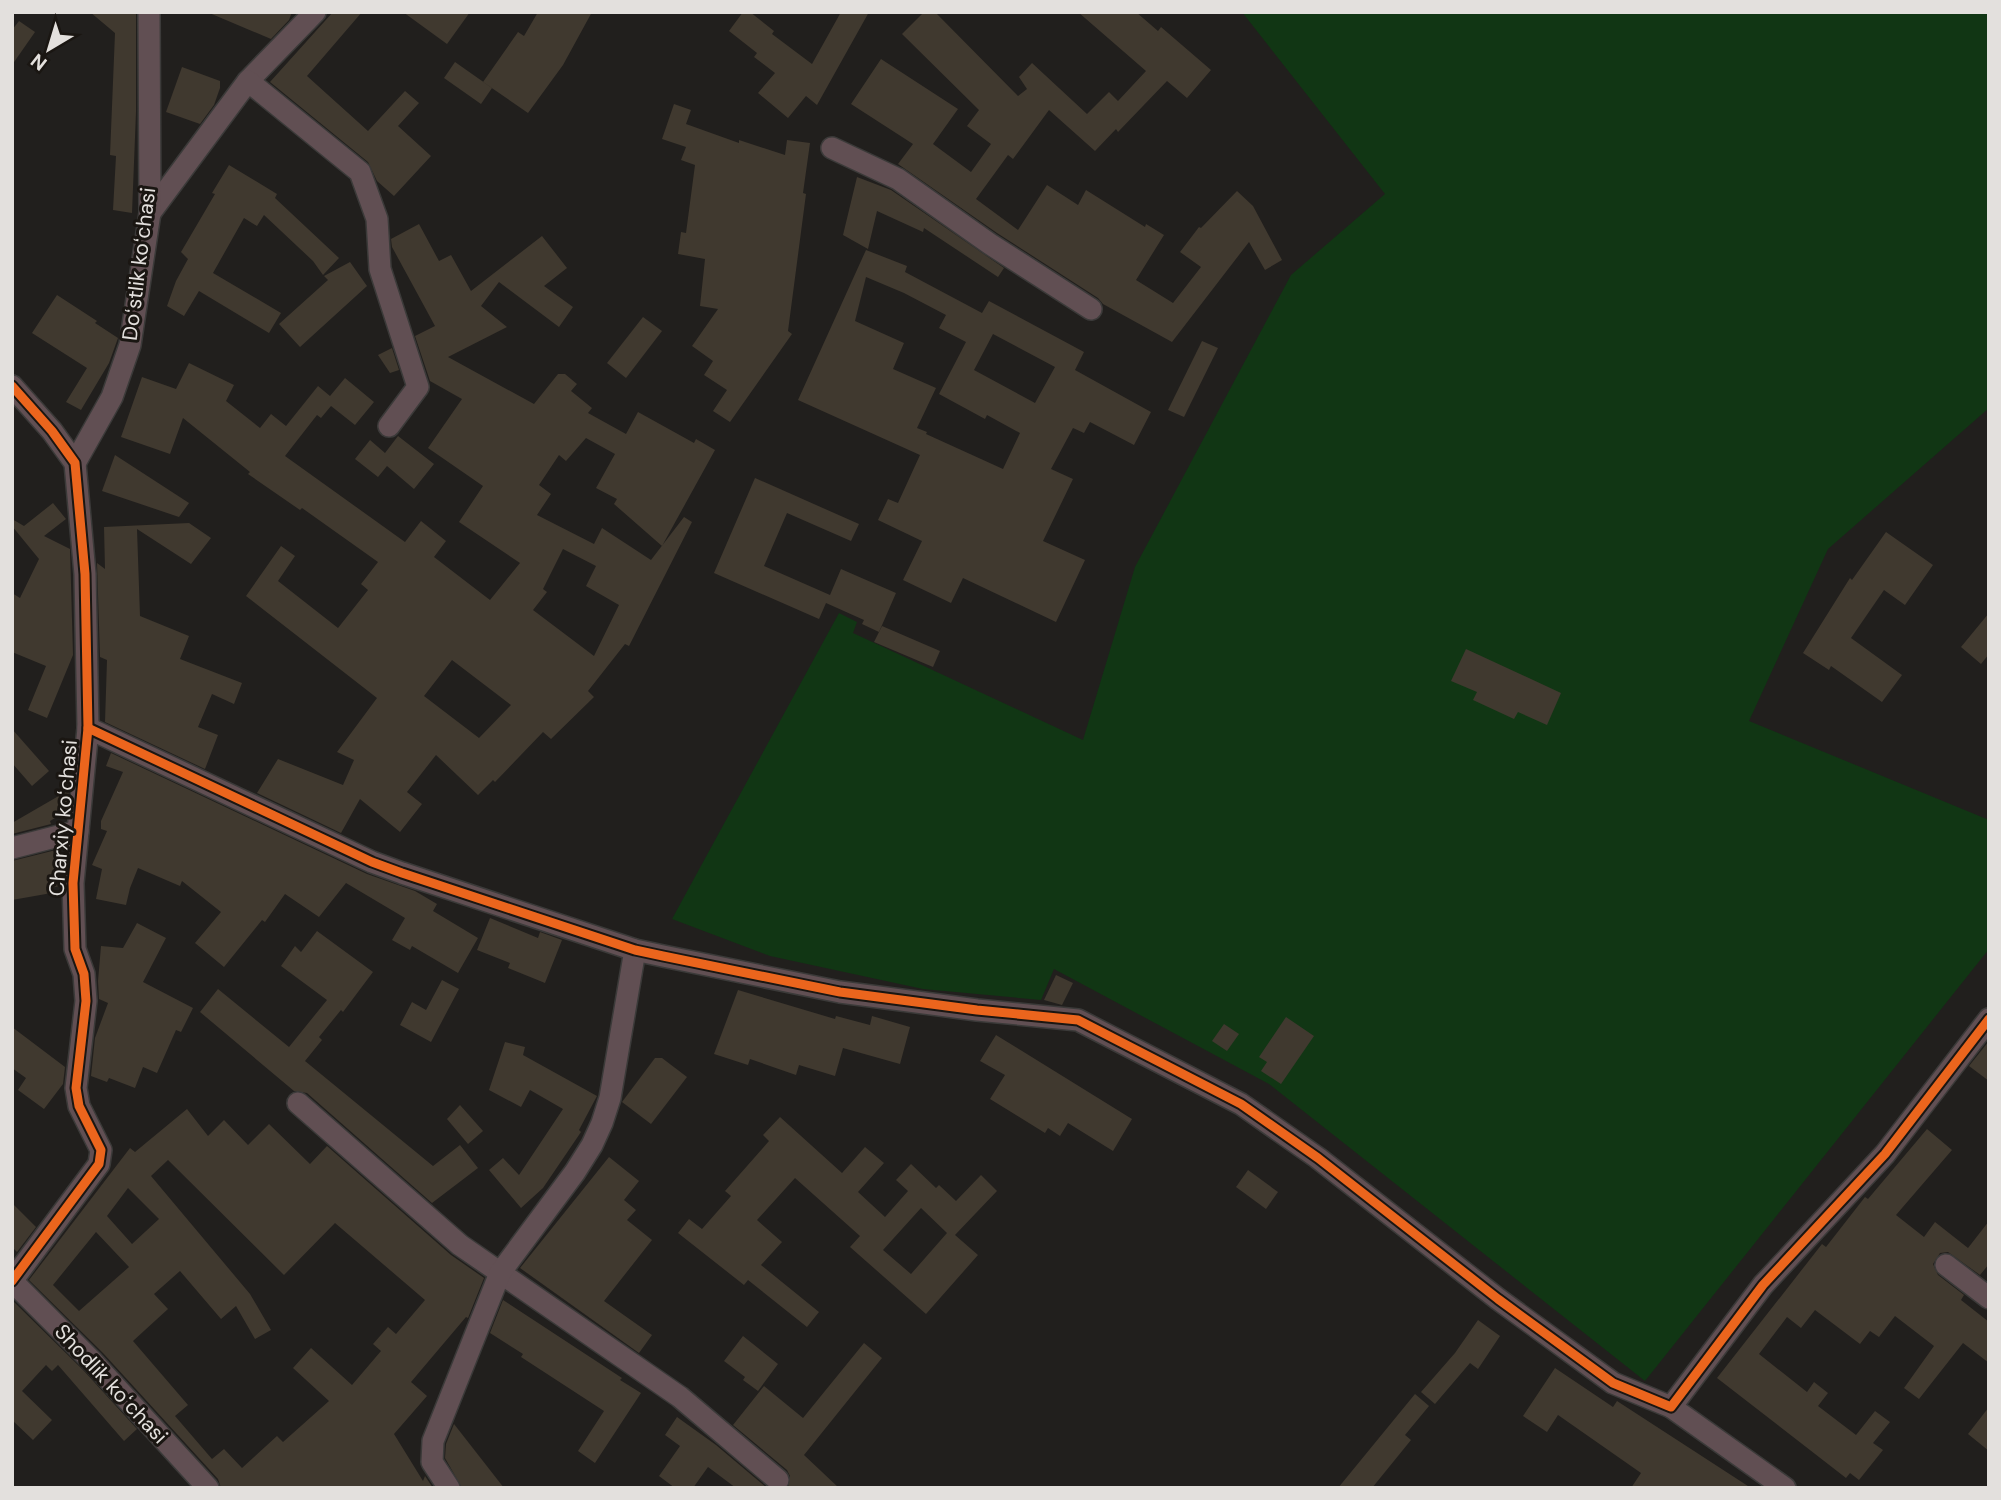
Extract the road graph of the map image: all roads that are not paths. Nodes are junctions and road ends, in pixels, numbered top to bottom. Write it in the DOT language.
graph roads {
  1 [pos="149,12"];
  2 [pos="315,12"];
  3 [pos="248,81"];
  4 [pos="832,148"];
  5 [pos="150,213"];
  6 [pos="1091,309"];
  7 [pos="12,386"];
  8 [pos="389,426"];
  9 [pos="75,463"];
  10 [pos="88,728"];
  11 [pos="78,831"];
  12 [pos="12,848"];
  13 [pos="635,950"];
  14 [pos="1989,1019"];
  15 [pos="298,1103"];
  16 [pos="1946,1265"];
  17 [pos="500,1273"];
  18 [pos="12,1281"];
  19 [pos="1989,1298"];
  20 [pos="1671,1407"];
  21 [pos="778,1480"];
  22 [pos="208,1488"];
  23 [pos="449,1488"];
  24 [pos="1785,1488"];
  1 -- 5 [label="street, Doʻstlik koʻchasi"];
  2 -- 3 [label="street"];
  3 -- 5 [label="street"];
  3 -- 8 [label="street"];
  4 -- 6 [label="street"];
  5 -- 9 [label="street, Doʻstlik koʻchasi"];
  7 -- 9 [label="street"];
  9 -- 10 [label="street, Charxiy koʻchasi"];
  10 -- 11 [label="street, Charxiy koʻchasi"];
  10 -- 13 [label="street"];
  11 -- 12 [label="street"];
  11 -- 18 [label="street, Charxiy koʻchasi"];
  13 -- 17 [label="street"];
  13 -- 20 [label="street"];
  14 -- 20 [label="street"];
  15 -- 17 [label="street"];
  16 -- 19 [label="street"];
  17 -- 21 [label="street"];
  17 -- 23 [label="street"];
  18 -- 22 [label="street, Shodlik koʻchasi"];
  20 -- 24 [label="street"];
}
